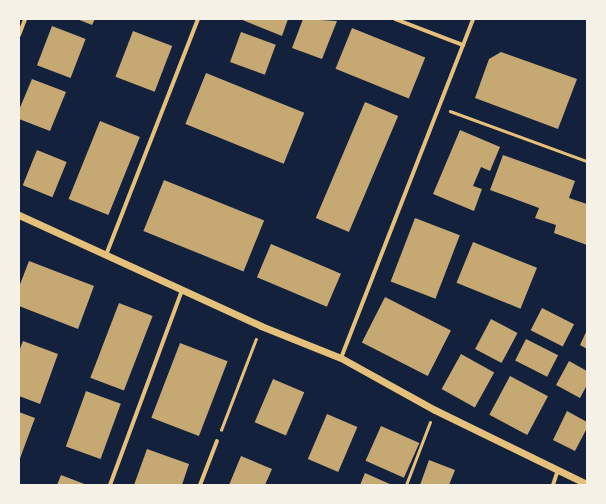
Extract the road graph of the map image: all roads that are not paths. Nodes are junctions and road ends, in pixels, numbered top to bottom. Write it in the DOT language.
graph roads {
  1 [pos="25,19"];
  2 [pos="198,19"];
  3 [pos="394,19"];
  4 [pos="473,19"];
  5 [pos="19,35"];
  6 [pos="463,44"];
  7 [pos="19,215"];
  8 [pos="106,255"];
  9 [pos="182,290"];
  10 [pos="341,358"];
  11 [pos="217,441"];
  12 [pos="558,470"];
  13 [pos="587,484"];
  14 [pos="110,485"];
  15 [pos="200,485"];
  16 [pos="553,485"];
  1 -- 5 [label="street"];
  2 -- 8 [label="street"];
  3 -- 6 [label="street"];
  4 -- 6 [label="street"];
  6 -- 10 [label="street"];
  7 -- 8 [label="street"];
  8 -- 9 [label="street"];
  9 -- 10 [label="street"];
  9 -- 14 [label="street"];
  10 -- 12 [label="street"];
  11 -- 15 [label="street"];
  12 -- 13 [label="street"];
  12 -- 16 [label="street"];
}
